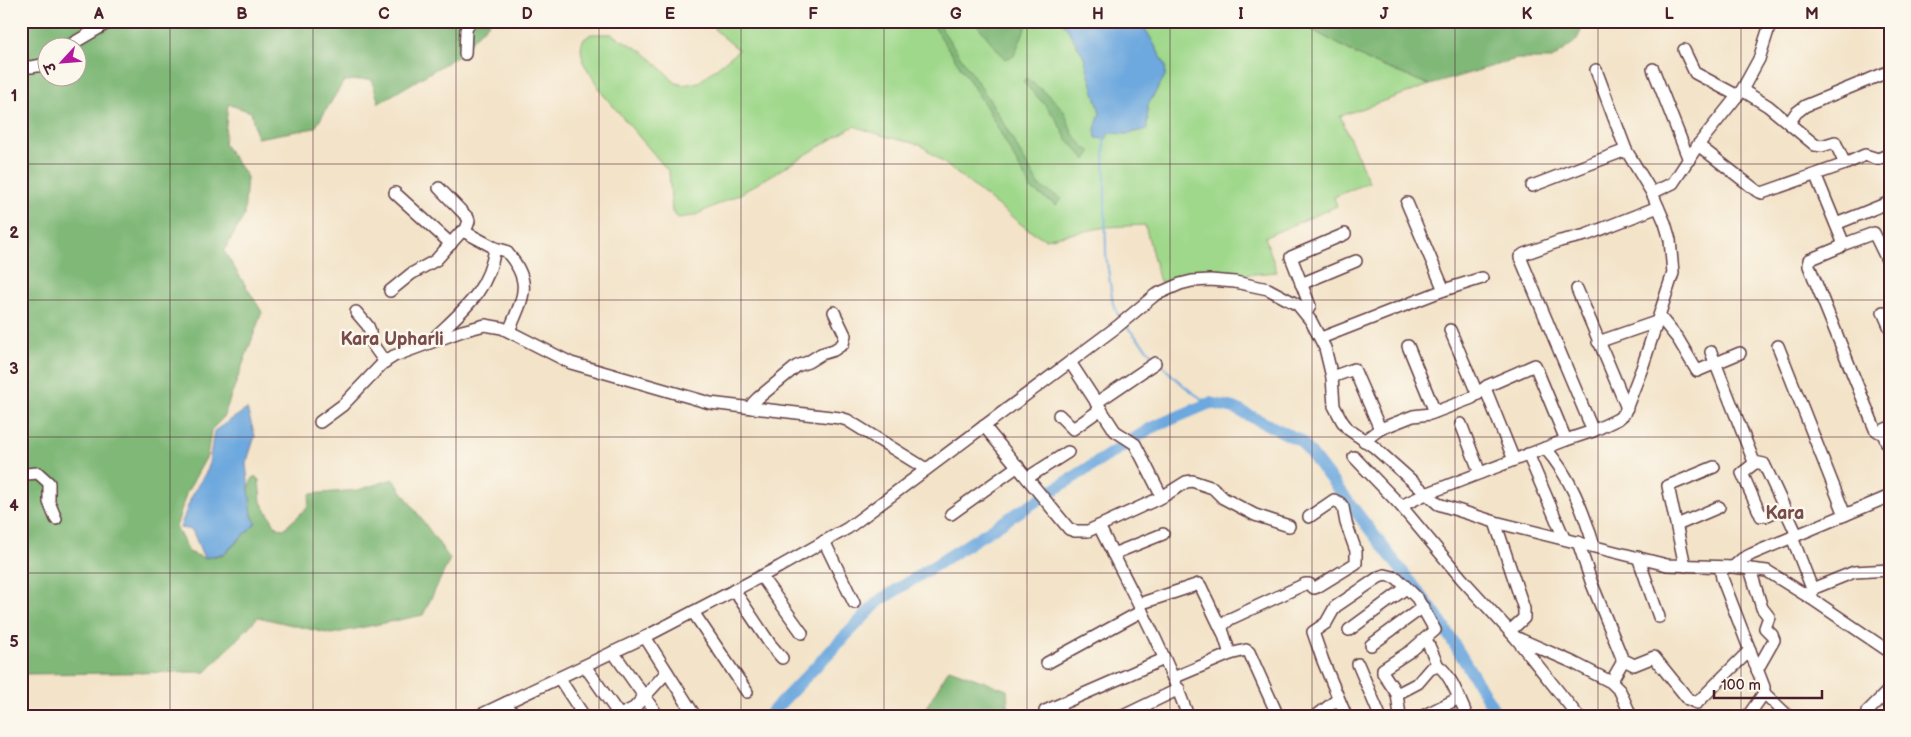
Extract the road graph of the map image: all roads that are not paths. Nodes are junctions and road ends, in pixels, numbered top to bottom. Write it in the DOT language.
graph roads {
  1 [pos="111,21"];
  2 [pos="470,21"];
  3 [pos="1771,21"];
  4 [pos="82,38"];
  5 [pos="1684,50"];
  6 [pos="465,54"];
  7 [pos="21,66"];
  8 [pos="38,66"];
  9 [pos="1653,69"];
  10 [pos="1596,70"];
  11 [pos="1890,71"];
  12 [pos="1740,93"];
  13 [pos="1789,123"];
  14 [pos="1698,145"];
  15 [pos="1626,150"];
  16 [pos="1890,154"];
  17 [pos="1689,160"];
  18 [pos="1845,164"];
  19 [pos="1816,176"];
  20 [pos="1532,186"];
  21 [pos="440,188"];
  22 [pos="395,193"];
  23 [pos="1652,193"];
  24 [pos="1890,202"];
  25 [pos="1407,203"];
  26 [pos="1658,207"];
  27 [pos="1836,224"];
  28 [pos="465,232"];
  29 [pos="1345,234"];
  30 [pos="451,244"];
  31 [pos="1842,245"];
  32 [pos="494,248"];
  33 [pos="1356,261"];
  34 [pos="1890,266"];
  35 [pos="1482,278"];
  36 [pos="1302,284"];
  37 [pos="1577,289"];
  38 [pos="1444,290"];
  39 [pos="390,291"];
  40 [pos="356,312"];
  41 [pos="834,312"];
  42 [pos="1883,312"];
  43 [pos="1306,313"];
  44 [pos="1659,319"];
  45 [pos="1890,328"];
  46 [pos="1450,330"];
  47 [pos="509,332"];
  48 [pos="1321,338"];
  49 [pos="431,341"];
  50 [pos="1598,342"];
  51 [pos="1408,346"];
  52 [pos="1778,346"];
  53 [pos="1710,352"];
  54 [pos="1740,353"];
  55 [pos="385,362"];
  56 [pos="1070,362"];
  57 [pos="1155,363"];
  58 [pos="1715,364"];
  59 [pos="1332,377"];
  60 [pos="1482,391"];
  61 [pos="1099,406"];
  62 [pos="752,408"];
  63 [pos="1627,408"];
  64 [pos="1435,412"];
  65 [pos="1059,415"];
  66 [pos="320,422"];
  67 [pos="1460,424"];
  68 [pos="984,426"];
  69 [pos="1380,429"];
  70 [pos="1886,429"];
  71 [pos="1593,431"];
  72 [pos="1566,440"];
  73 [pos="1364,441"];
  74 [pos="1545,448"];
  75 [pos="1890,450"];
  76 [pos="1068,452"];
  77 [pos="1528,454"];
  78 [pos="1354,457"];
  79 [pos="1514,460"];
  80 [pos="1755,463"];
  81 [pos="1018,466"];
  82 [pos="1714,467"];
  83 [pos="926,470"];
  84 [pos="1480,473"];
  85 [pos="21,477"];
  86 [pos="1030,482"];
  87 [pos="1426,494"];
  88 [pos="1890,496"];
  89 [pos="1162,497"];
  90 [pos="1401,506"];
  91 [pos="1719,507"];
  92 [pos="1783,508"];
  93 [pos="950,514"];
  94 [pos="1845,514"];
  95 [pos="1309,517"];
  96 [pos="56,519"];
  97 [pos="1494,522"];
  98 [pos="1677,525"];
  99 [pos="1099,526"];
  100 [pos="1289,526"];
  101 [pos="1163,534"];
  102 [pos="1794,536"];
  103 [pos="1564,538"];
  104 [pos="824,541"];
  105 [pos="1578,542"];
  106 [pos="1594,546"];
  107 [pos="1113,554"];
  108 [pos="1638,557"];
  109 [pos="1685,566"];
  110 [pos="1729,567"];
  111 [pos="1750,569"];
  112 [pos="1890,570"];
  113 [pos="761,576"];
  114 [pos="1406,588"];
  115 [pos="734,590"];
  116 [pos="1812,594"];
  117 [pos="854,603"];
  118 [pos="1140,607"];
  119 [pos="1423,607"];
  120 [pos="693,612"];
  121 [pos="1659,617"];
  122 [pos="1349,630"];
  123 [pos="1222,631"];
  124 [pos="802,633"];
  125 [pos="1512,634"];
  126 [pos="644,638"];
  127 [pos="1426,639"];
  128 [pos="1371,645"];
  129 [pos="1750,650"];
  130 [pos="613,652"];
  131 [pos="1890,652"];
  132 [pos="1230,654"];
  133 [pos="782,658"];
  134 [pos="1164,659"];
  135 [pos="1622,659"];
  136 [pos="1047,663"];
  137 [pos="1358,664"];
  138 [pos="585,666"];
  139 [pos="1438,666"];
  140 [pos="1758,670"];
  141 [pos="667,672"];
  142 [pos="559,678"];
  143 [pos="1611,682"];
  144 [pos="1176,684"];
  145 [pos="1890,689"];
  146 [pos="747,692"];
  147 [pos="1764,693"];
  148 [pos="1397,694"];
  149 [pos="644,698"];
  150 [pos="1459,698"];
  151 [pos="1338,699"];
  152 [pos="506,703"];
  153 [pos="1044,711"];
  154 [pos="1867,712"];
  155 [pos="1346,714"];
  156 [pos="1277,715"];
  157 [pos="478,716"];
  158 [pos="514,716"];
  159 [pos="584,716"];
  160 [pos="619,716"];
  161 [pos="658,716"];
  162 [pos="695,716"];
  163 [pos="1123,716"];
  164 [pos="1188,716"];
  165 [pos="1316,716"];
  166 [pos="1380,716"];
  167 [pos="1400,716"];
  168 [pos="1424,716"];
  169 [pos="1467,716"];
  170 [pos="1578,716"];
  171 [pos="1631,716"];
  172 [pos="1748,716"];
  173 [pos="1788,716"];
  1 -- 4 [label="street"];
  2 -- 6 [label="street"];
  3 -- 12 [label="street"];
  5 -- 12 [label="street"];
  7 -- 8 [label="street"];
  9 -- 17 [label="street"];
  10 -- 15 [label="street"];
  11 -- 13 [label="street"];
  12 -- 13 [label="street"];
  12 -- 14 [label="street"];
  13 -- 18 [label="street"];
  14 -- 17 [label="street"];
  14 -- 19 [label="street"];
  15 -- 20 [label="street"];
  15 -- 23 [label="street"];
  16 -- 18 [label="street"];
  17 -- 23 [label="street"];
  18 -- 19 [label="street"];
  19 -- 27 [label="street"];
  21 -- 28 [label="street"];
  22 -- 30 [label="street"];
  23 -- 26 [label="street"];
  24 -- 27 [label="street"];
  25 -- 38 [label="street"];
  26 -- 44 [label="street"];
  26 -- 71 [label="street"];
  27 -- 31 [label="street"];
  28 -- 30 [label="street"];
  28 -- 32 [label="street"];
  29 -- 36 [label="street"];
  30 -- 39 [label="street"];
  31 -- 34 [label="street"];
  31 -- 70 [label="street"];
  32 -- 47 [label="street"];
  32 -- 49 [label="street"];
  33 -- 36 [label="street"];
  35 -- 38 [label="street"];
  36 -- 43 [label="street"];
  37 -- 50 [label="street"];
  38 -- 48 [label="street"];
  40 -- 55 [label="street"];
  41 -- 62 [label="street"];
  42 -- 45 [label="street"];
  43 -- 48 [label="street"];
  43 -- 56 [label="street"];
  44 -- 50 [label="street"];
  44 -- 58 [label="street"];
  44 -- 63 [label="street"];
  46 -- 60 [label="street"];
  47 -- 49 [label="street"];
  47 -- 62 [label="street"];
  48 -- 59 [label="street"];
  49 -- 55 [label="street"];
  50 -- 63 [label="street"];
  51 -- 64 [label="street"];
  52 -- 94 [label="street"];
  53 -- 58 [label="street"];
  54 -- 58 [label="street"];
  55 -- 66 [label="street"];
  56 -- 61 [label="street"];
  56 -- 68 [label="street"];
  57 -- 61 [label="street"];
  58 -- 80 [label="street"];
  59 -- 69 [label="street"];
  59 -- 73 [label="street"];
  60 -- 64 [label="street"];
  60 -- 72 [label="street"];
  60 -- 79 [label="street"];
  61 -- 65 [label="street"];
  61 -- 89 [label="street"];
  62 -- 83 [label="street"];
  63 -- 71 [label="street"];
  64 -- 69 [label="street"];
  67 -- 84 [label="street"];
  68 -- 81 [label="street"];
  68 -- 83 [label="street"];
  69 -- 73 [label="street"];
  70 -- 75 [label="street"];
  71 -- 72 [label="street"];
  72 -- 74 [label="street"];
  73 -- 87 [label="street"];
  74 -- 77 [label="street"];
  74 -- 106 [label="street"];
  76 -- 86 [label="street"];
  77 -- 79 [label="street"];
  77 -- 103 [label="street"];
  78 -- 90 [label="street"];
  79 -- 84 [label="street"];
  80 -- 92 [label="street"];
  80 -- 92 [label="street"];
  81 -- 86 [label="street"];
  81 -- 93 [label="street"];
  82 -- 98 [label="street"];
  83 -- 104 [label="street"];
  84 -- 87 [label="street"];
  85 -- 96 [label="street"];
  86 -- 99 [label="street"];
  87 -- 90 [label="street"];
  87 -- 97 [label="street"];
  88 -- 94 [label="street"];
  89 -- 99 [label="street"];
  89 -- 100 [label="street"];
  90 -- 125 [label="street"];
  91 -- 98 [label="street"];
  92 -- 102 [label="street"];
  94 -- 102 [label="street"];
  95 -- 123 [label="street"];
  97 -- 103 [label="street"];
  97 -- 125 [label="street"];
  98 -- 109 [label="street"];
  99 -- 107 [label="street"];
  101 -- 107 [label="street"];
  102 -- 110 [label="street"];
  102 -- 116 [label="street"];
  103 -- 105 [label="street"];
  104 -- 113 [label="street"];
  104 -- 117 [label="street"];
  105 -- 106 [label="street"];
  105 -- 135 [label="street"];
  106 -- 108 [label="street"];
  107 -- 118 [label="street"];
  108 -- 109 [label="street"];
  108 -- 121 [label="street"];
  109 -- 110 [label="street"];
  110 -- 111 [label="street"];
  110 -- 129 [label="street"];
  111 -- 116 [label="street"];
  111 -- 140 [label="street"];
  112 -- 116 [label="street"];
  113 -- 115 [label="street"];
  113 -- 124 [label="street"];
  114 -- 119 [label="street"];
  114 -- 122 [label="street"];
  114 -- 151 [label="street"];
  115 -- 120 [label="street"];
  115 -- 133 [label="street"];
  116 -- 131 [label="street"];
  118 -- 123 [label="street"];
  118 -- 134 [label="street"];
  118 -- 136 [label="street"];
  119 -- 127 [label="street"];
  119 -- 128 [label="street"];
  120 -- 126 [label="street"];
  120 -- 146 [label="street"];
  123 -- 132 [label="street"];
  125 -- 143 [label="street"];
  125 -- 170 [label="street"];
  126 -- 130 [label="street"];
  126 -- 141 [label="street"];
  127 -- 139 [label="street"];
  127 -- 148 [label="street"];
  129 -- 135 [label="street"];
  129 -- 140 [label="street"];
  130 -- 138 [label="street"];
  130 -- 149 [label="street"];
  132 -- 144 [label="street"];
  132 -- 156 [label="street"];
  134 -- 144 [label="street"];
  134 -- 153 [label="street"];
  135 -- 143 [label="street"];
  137 -- 166 [label="street"];
  138 -- 142 [label="street"];
  138 -- 160 [label="street"];
  139 -- 148 [label="street"];
  139 -- 150 [label="street"];
  140 -- 147 [label="street"];
  141 -- 149 [label="street"];
  141 -- 162 [label="street"];
  142 -- 152 [label="street"];
  142 -- 159 [label="street"];
  143 -- 171 [label="street"];
  144 -- 163 [label="street"];
  144 -- 164 [label="street"];
  145 -- 154 [label="street"];
  147 -- 172 [label="street"];
  147 -- 173 [label="street"];
  148 -- 167 [label="street"];
  149 -- 160 [label="street"];
  149 -- 161 [label="street"];
  150 -- 168 [label="street"];
  150 -- 169 [label="street"];
  151 -- 155 [label="street"];
  151 -- 165 [label="street"];
  152 -- 157 [label="street"];
  152 -- 158 [label="street"];
}
